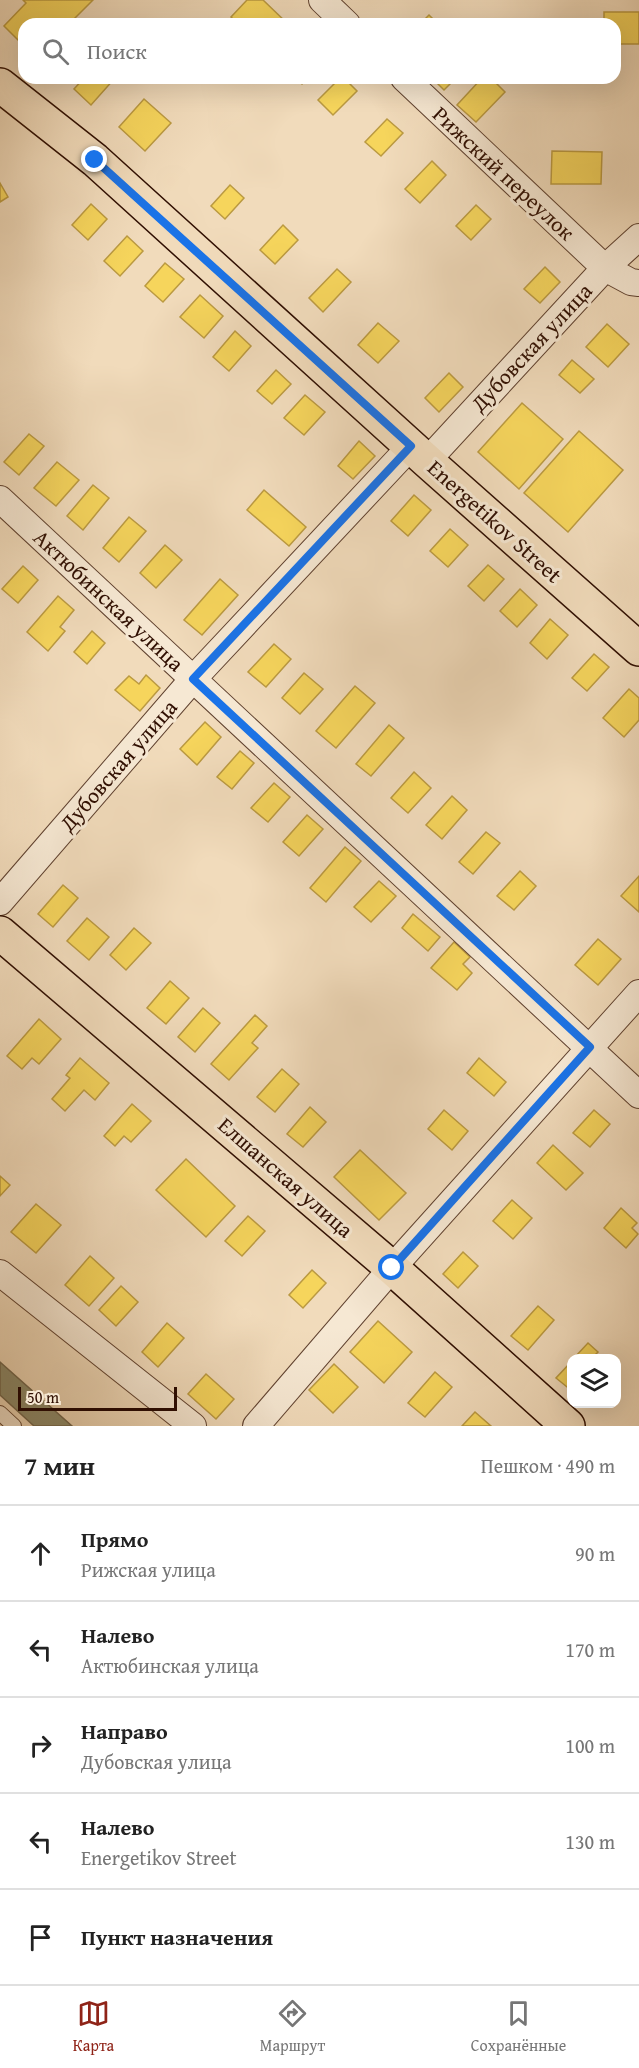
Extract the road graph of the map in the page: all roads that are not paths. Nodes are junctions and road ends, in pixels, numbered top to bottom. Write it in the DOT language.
graph roads {
  1 [pos="322,0"];
  2 [pos="341,18"];
  3 [pos="410,84"];
  4 [pos="0,85"];
  5 [pos="639,237"];
  6 [pos="604,268"];
  7 [pos="639,283"];
  8 [pos="419,453"];
  9 [pos="0,499"];
  10 [pos="638,646"];
  11 [pos="193,679"];
  12 [pos="0,902"];
  13 [pos="0,933"];
  14 [pos="639,993"];
  15 [pos="590,1047"];
  16 [pos="639,1095"];
  17 [pos="392,1268"];
  18 [pos="0,1273"];
  19 [pos="0,1413"];
  20 [pos="14,1426"];
  21 [pos="193,1426"];
  22 [pos="256,1426"];
  23 [pos="567,1426"];
  1 -- 2 [label="street"];
  3 -- 6 [label="street, Рижский переулок"];
  4 -- 8 [label="main road, Energetikov Street"];
  5 -- 6 [label="street, Дубовская улица"];
  6 -- 7 [label="street, Рижский переулок"];
  6 -- 8 [label="street, Дубовская улица"];
  8 -- 10 [label="main road, Energetikov Street"];
  8 -- 11 [label="street, Дубовская улица"];
  9 -- 11 [label="street, Актюбинская улица"];
  11 -- 12 [label="street, Дубовская улица"];
  11 -- 15 [label="street, Актюбинская улица"];
  13 -- 17 [label="main road, Елшанская улица"];
  14 -- 15 [label="street"];
  15 -- 16 [label="street, Актюбинская улица"];
  15 -- 17 [label="street"];
  17 -- 22 [label="street"];
  17 -- 23 [label="main road, Елшанская улица"];
  18 -- 21 [label="street"];
  19 -- 20 [label="lane"];
}
